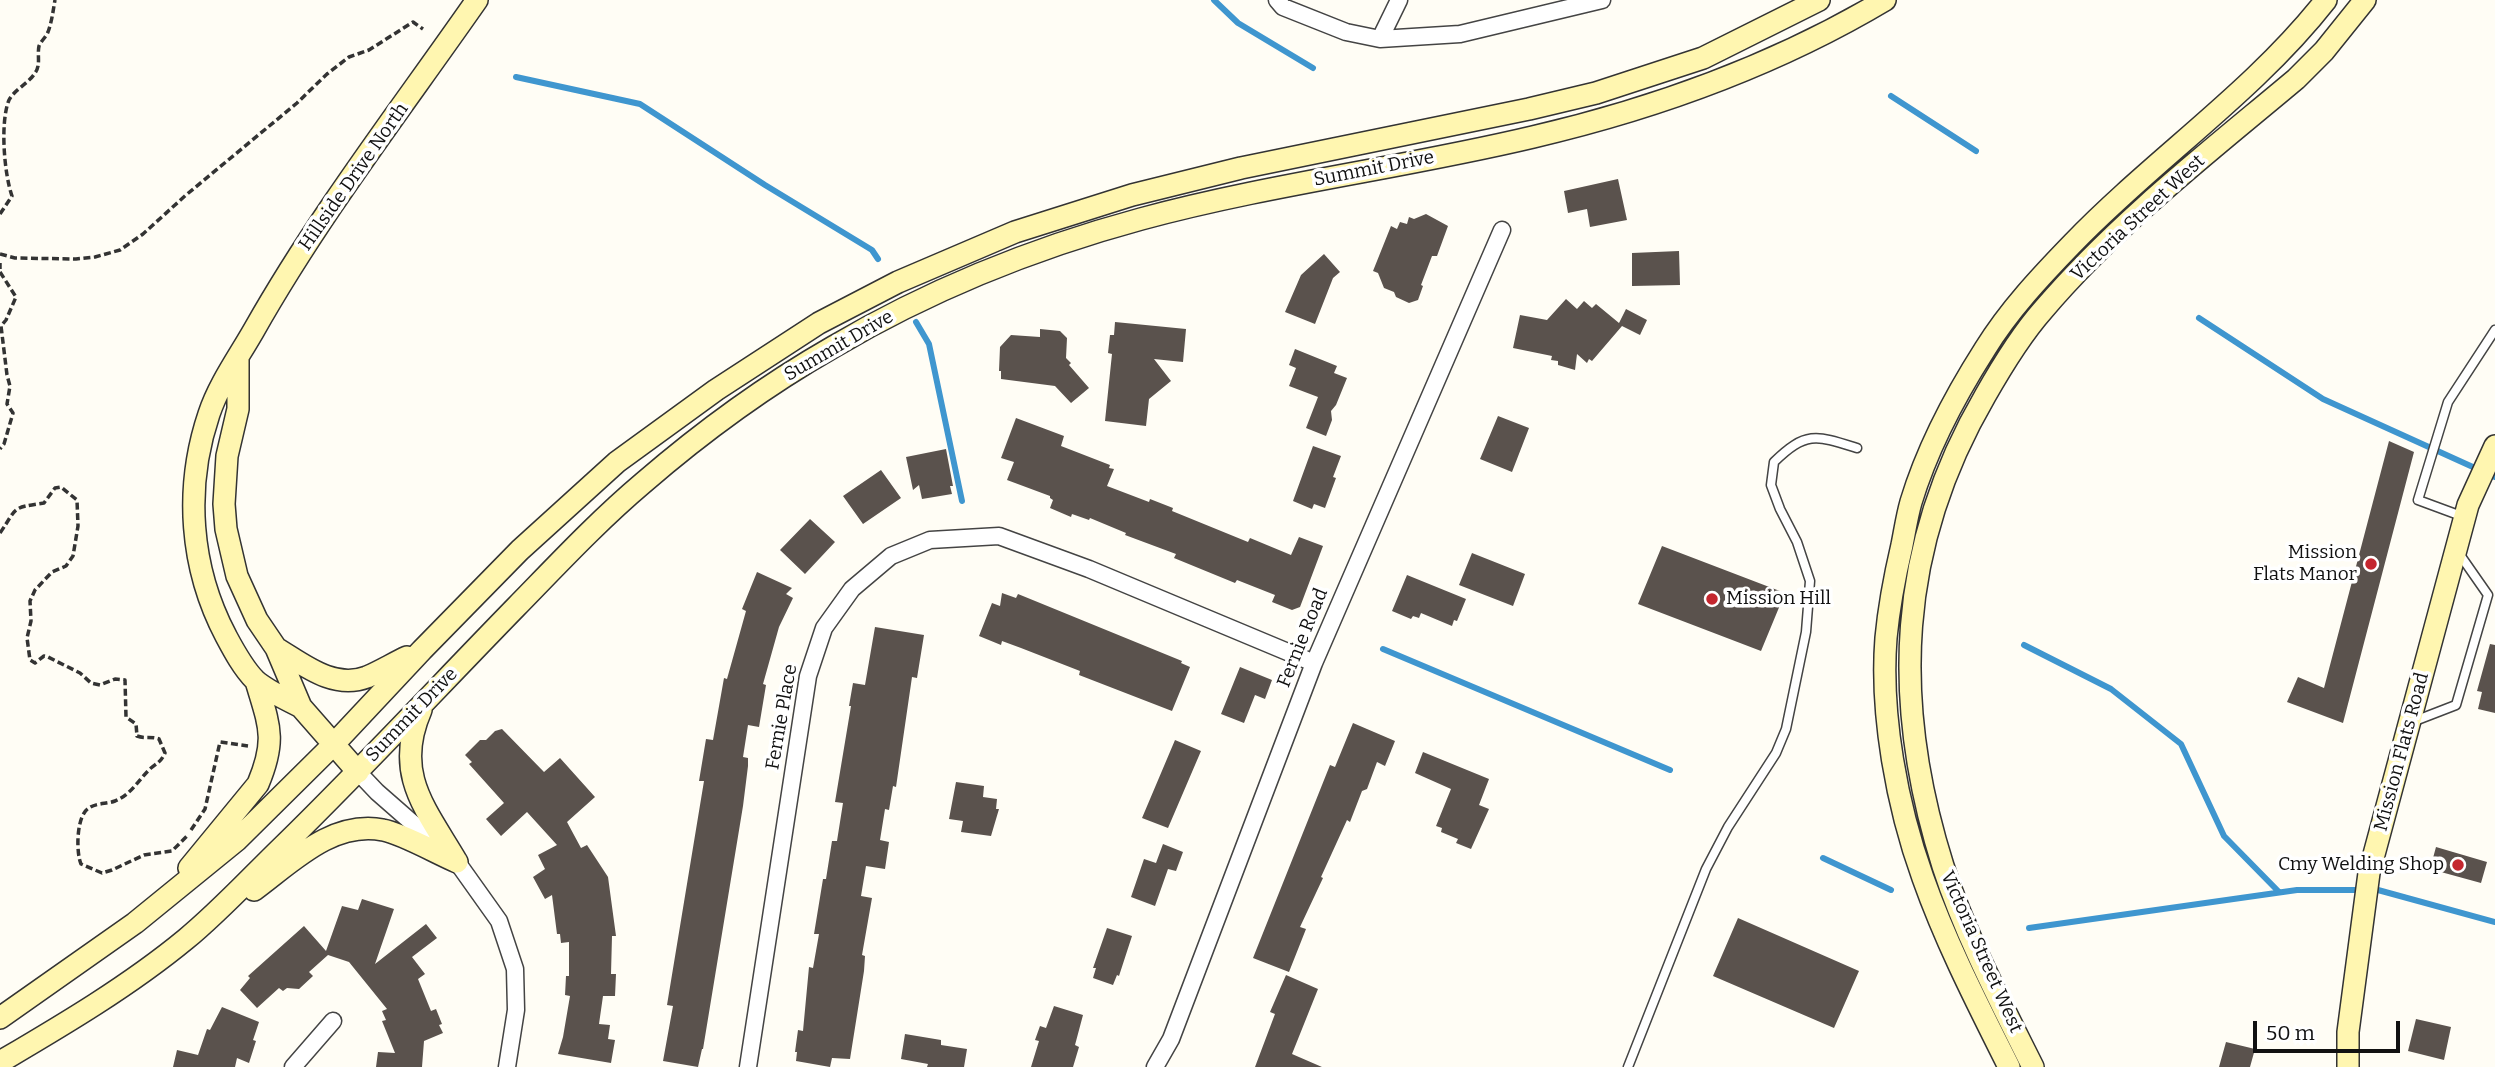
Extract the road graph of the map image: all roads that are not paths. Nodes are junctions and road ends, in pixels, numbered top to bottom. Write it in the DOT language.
graph roads {
  1 [pos="477,0"];
  2 [pos="1277,0"];
  3 [pos="1399,0"];
  4 [pos="1602,0"];
  5 [pos="1819,0"];
  6 [pos="1885,0"];
  7 [pos="2326,0"];
  8 [pos="2365,0"];
  9 [pos="1380,39"];
  10 [pos="1502,230"];
  11 [pos="2495,330"];
  12 [pos="238,358"];
  13 [pos="2495,446"];
  14 [pos="1857,447"];
  15 [pos="2464,517"];
  16 [pos="2456,549"];
  17 [pos="276,648"];
  18 [pos="422,650"];
  19 [pos="1314,663"];
  20 [pos="256,681"];
  21 [pos="426,700"];
  22 [pos="301,708"];
  23 [pos="2409,723"];
  24 [pos="333,745"];
  25 [pos="358,772"];
  26 [pos="457,862"];
  27 [pos="169,894"];
  28 [pos="188,938"];
  29 [pos="0,1018"];
  30 [pos="333,1021"];
  31 [pos="0,1062"];
  32 [pos="293,1067"];
  33 [pos="507,1067"];
  34 [pos="748,1067"];
  35 [pos="1155,1067"];
  36 [pos="1628,1067"];
  37 [pos="2008,1067"];
  38 [pos="2033,1067"];
  39 [pos="2348,1067"];
  1 -- 12 [label="main road, Hillside Drive North"];
  2 -- 9 [label="street"];
  3 -- 9 [label="street"];
  4 -- 9 [label="street"];
  5 -- 18 [label="main road, Summit Drive"];
  6 -- 21 [label="main road, Summit Drive"];
  7 -- 37 [label="main road, Victoria Street West"];
  8 -- 38 [label="main road, Victoria Street West"];
  10 -- 19 [label="street, Fernie Road"];
  11 -- 15 [label="lane"];
  12 -- 17 [label="main road, Hillside Drive North"];
  12 -- 20 [label="main road, Hillside Drive North"];
  13 -- 15 [label="main road, Mission Flats Road"];
  14 -- 36 [label="lane"];
  15 -- 16 [label="main road, Mission Flats Road"];
  16 -- 23 [label="main road, Mission Flats Road"];
  16 -- 23 [label="lane"];
  17 -- 18 [label="main road"];
  17 -- 22 [label="main road, Hillside Drive North"];
  18 -- 24 [label="main road, Summit Drive"];
  19 -- 34 [label="street, Fernie Place"];
  19 -- 35 [label="street, Fernie Road"];
  20 -- 22 [label="main road, Hillside Drive North"];
  20 -- 27 [label="main road"];
  21 -- 25 [label="main road, Summit Drive"];
  21 -- 26 [label="main road"];
  22 -- 24 [label="main road, Hillside Drive North"];
  23 -- 39 [label="main road, Mission Flats Road"];
  24 -- 25 [label="main road, Hillside Drive North"];
  24 -- 27 [label="main road, Summit Drive"];
  25 -- 26 [label="street"];
  25 -- 28 [label="main road, Summit Drive"];
  26 -- 28 [label="main road"];
  26 -- 33 [label="street"];
  27 -- 29 [label="main road, Summit Drive"];
  28 -- 31 [label="main road, Summit Drive"];
  30 -- 32 [label="street"];
}
